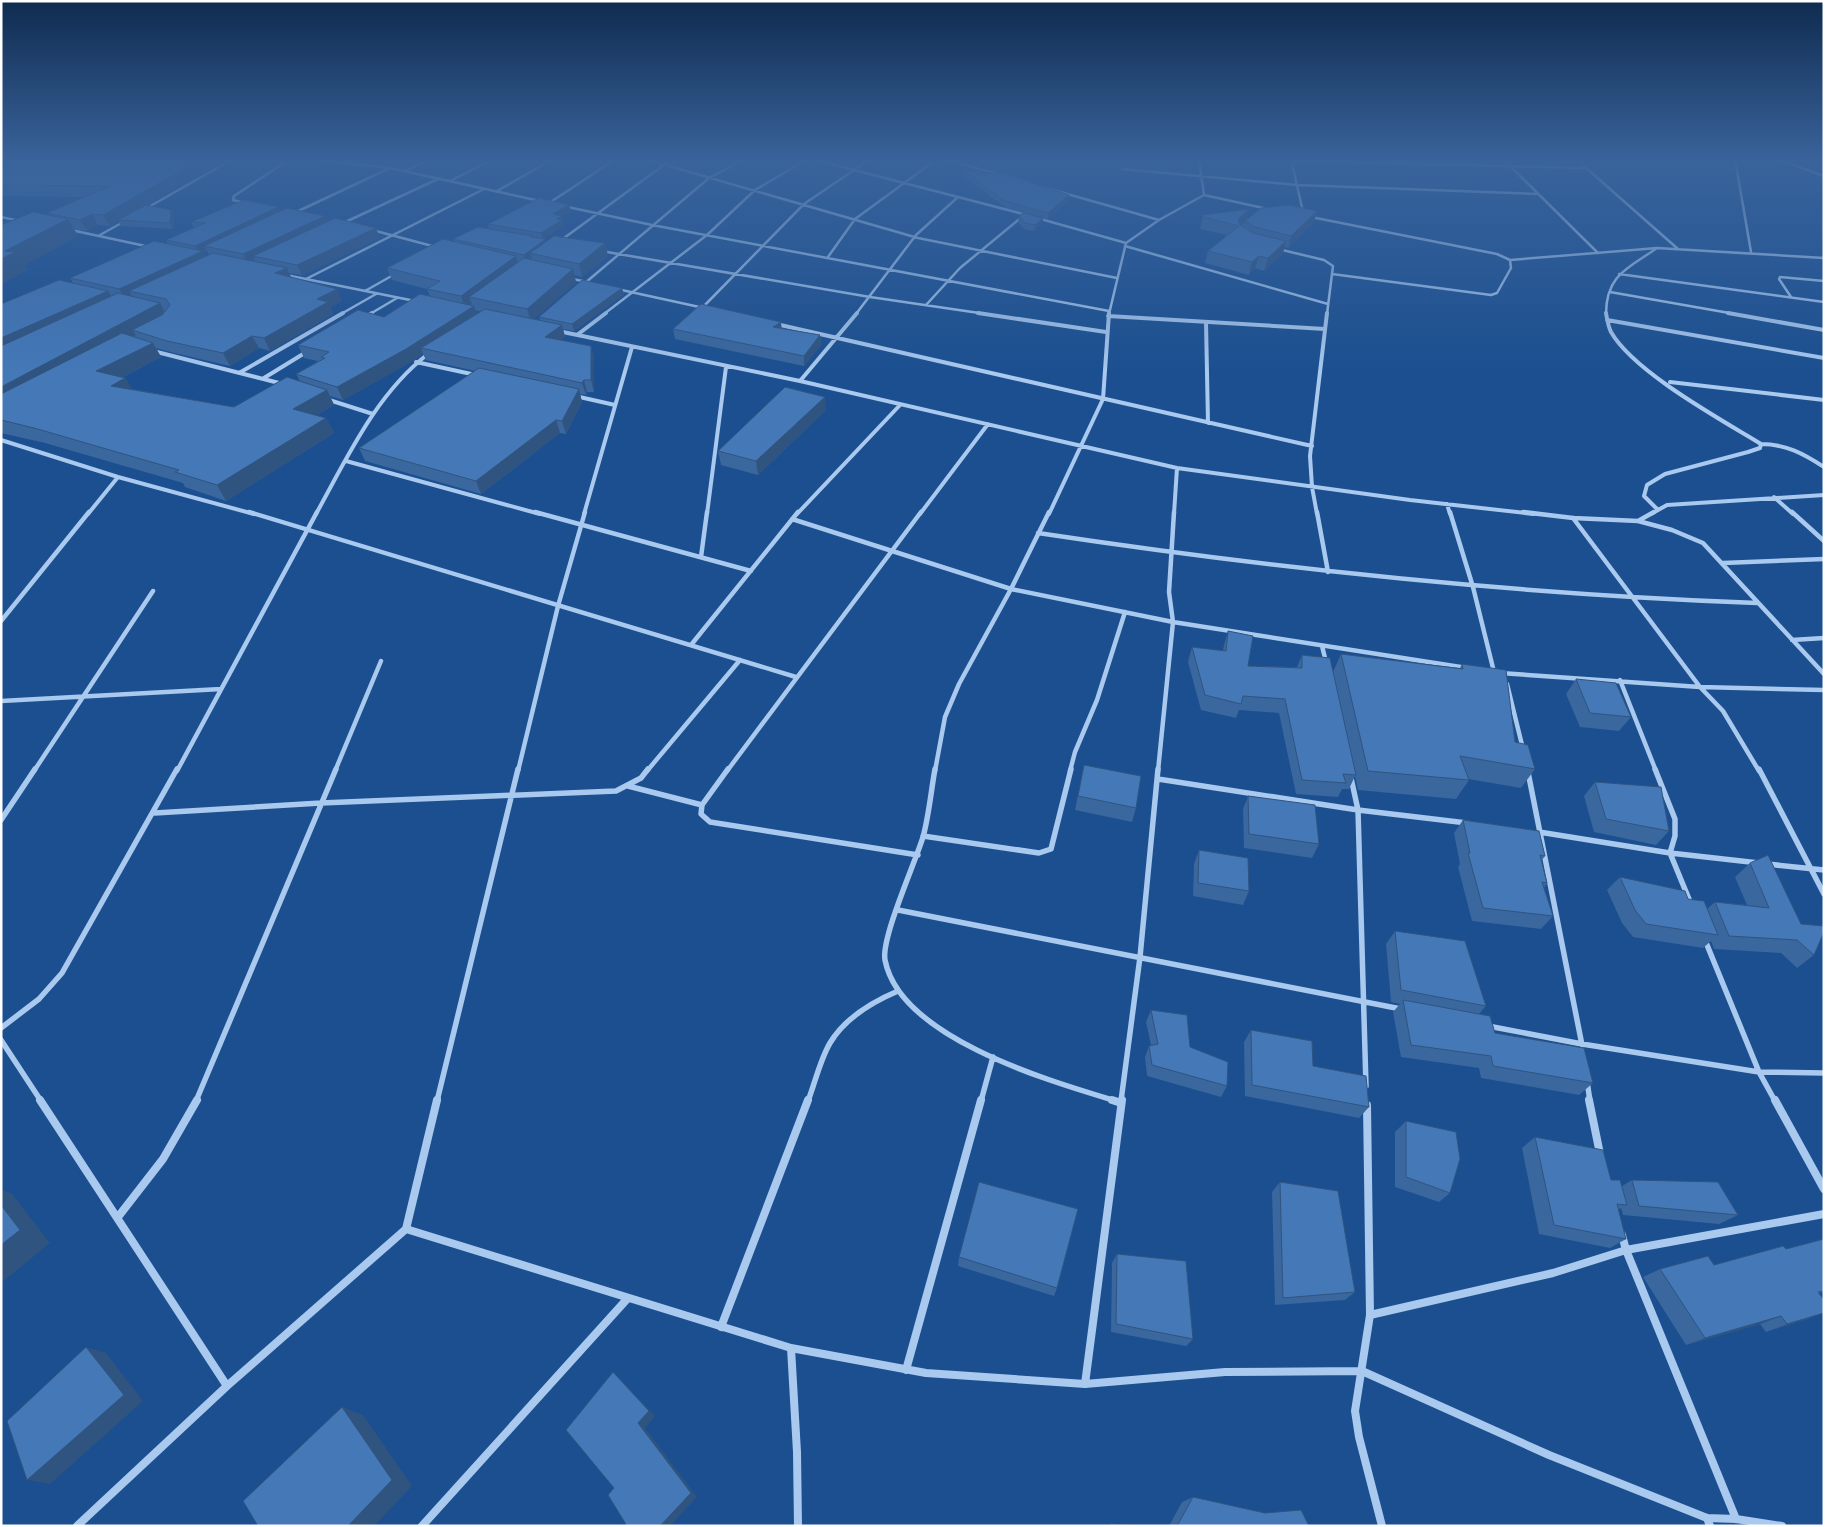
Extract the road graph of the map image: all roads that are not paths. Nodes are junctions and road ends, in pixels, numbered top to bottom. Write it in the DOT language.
graph roads {
  1 [pos="70,230"];
  2 [pos="109,230"];
  3 [pos="373,230"];
  4 [pos="403,230"];
  5 [pos="575,230"];
  6 [pos="646,230"];
  7 [pos="680,230"];
  8 [pos="711,230"];
  9 [pos="778,230"];
  10 [pos="847,230"];
  11 [pos="899,230"];
  12 [pos="921,230"];
  13 [pos="1005,230"];
  14 [pos="1079,230"];
  15 [pos="1145,230"];
  16 [pos="1376,230"];
  17 [pos="1575,230"];
  18 [pos="1657,230"];
  19 [pos="1747,230"];
  20 [pos="394,235"];
  21 [pos="706,235"];
  22 [pos="916,235"];
  23 [pos="100,236"];
  24 [pos="1126,244"];
  25 [pos="564,246"];
  26 [pos="763,246"];
  27 [pos="1269,246"];
  28 [pos="981,248"];
  29 [pos="1657,248"];
  30 [pos="1678,249"];
  31 [pos="600,251"];
  32 [pos="148,252"];
  33 [pos="1751,252"];
  34 [pos="434,253"];
  35 [pos="1598,253"];
  36 [pos="617,254"];
  37 [pos="828,257"];
  38 [pos="1824,258"];
  39 [pos="1510,260"];
  40 [pos="670,263"];
  41 [pos="890,269"];
  42 [pos="399,272"];
  43 [pos="278,273"];
  44 [pos="737,274"];
  45 [pos="1332,274"];
  46 [pos="1619,274"];
  47 [pos="559,276"];
  48 [pos="1117,278"];
  49 [pos="306,280"];
  50 [pos="946,280"];
  51 [pos="1824,281"];
  52 [pos="586,282"];
  53 [pos="595,284"];
  54 [pos="578,288"];
  55 [pos="614,288"];
  56 [pos="365,291"];
  57 [pos="632,292"];
  58 [pos="1610,292"];
  59 [pos="376,294"];
  60 [pos="870,297"];
  61 [pos="1791,297"];
  62 [pos="397,298"];
  63 [pos="1824,302"];
  64 [pos="423,303"];
  65 [pos="1328,304"];
  66 [pos="926,305"];
  67 [pos="702,308"];
  68 [pos="712,310"];
  69 [pos="1109,311"];
  70 [pos="1108,316"];
  71 [pos="364,318"];
  72 [pos="1607,320"];
  73 [pos="1206,322"];
  74 [pos="770,323"];
  75 [pos="1325,329"];
  76 [pos="550,330"];
  77 [pos="1824,330"];
  78 [pos="1106,332"];
  79 [pos="577,335"];
  80 [pos="838,338"];
  81 [pos="632,347"];
  82 [pos="314,348"];
  83 [pos="148,349"];
  84 [pos="432,352"];
  85 [pos="1824,358"];
  86 [pos="416,362"];
  87 [pos="726,367"];
  88 [pos="239,372"];
  89 [pos="482,376"];
  90 [pos="264,378"];
  91 [pos="800,381"];
  92 [pos="1667,382"];
  93 [pos="291,387"];
  94 [pos="568,395"];
  95 [pos="318,396"];
  96 [pos="1103,399"];
  97 [pos="1824,400"];
  98 [pos="616,405"];
  99 [pos="900,405"];
  100 [pos="373,414"];
  101 [pos="1208,423"];
  102 [pos="988,424"];
  103 [pos="1,440"];
  104 [pos="1761,444"];
  105 [pos="1083,445"];
  106 [pos="1312,446"];
  107 [pos="346,461"];
  108 [pos="1824,467"];
  109 [pos="1177,468"];
  110 [pos="118,476"];
  111 [pos="1312,487"];
  112 [pos="1824,495"];
  113 [pos="1774,497"];
  114 [pos="1447,504"];
  115 [pos="1658,510"];
  116 [pos="1573,518"];
  117 [pos="792,519"];
  118 [pos="1638,522"];
  119 [pos="581,525"];
  120 [pos="307,528"];
  121 [pos="1038,533"];
  122 [pos="1824,541"];
  123 [pos="891,552"];
  124 [pos="1170,554"];
  125 [pos="701,558"];
  126 [pos="1824,559"];
  127 [pos="1723,563"];
  128 [pos="751,571"];
  129 [pos="1328,572"];
  130 [pos="1473,587"];
  131 [pos="1011,589"];
  132 [pos="153,591"];
  133 [pos="1632,600"];
  134 [pos="1757,603"];
  135 [pos="558,606"];
  136 [pos="1125,612"];
  137 [pos="1,621"];
  138 [pos="1173,622"];
  139 [pos="1824,638"];
  140 [pos="1792,640"];
  141 [pos="691,645"];
  142 [pos="1322,646"];
  143 [pos="740,660"];
  144 [pos="381,661"];
  145 [pos="1327,665"];
  146 [pos="1475,669"];
  147 [pos="1485,671"];
  148 [pos="1494,672"];
  149 [pos="1505,674"];
  150 [pos="1824,674"];
  151 [pos="796,676"];
  152 [pos="1620,680"];
  153 [pos="1700,687"];
  154 [pos="221,689"];
  155 [pos="1824,690"];
  156 [pos="83,696"];
  157 [pos="1,701"];
  158 [pos="1525,758"];
  159 [pos="1527,767"];
  160 [pos="1350,771"];
  161 [pos="1158,779"];
  162 [pos="628,786"];
  163 [pos="512,795"];
  164 [pos="321,803"];
  165 [pos="702,805"];
  166 [pos="1358,810"];
  167 [pos="155,813"];
  168 [pos="1,820"];
  169 [pos="1474,824"];
  170 [pos="1531,831"];
  171 [pos="1541,832"];
  172 [pos="923,836"];
  173 [pos="1670,853"];
  174 [pos="918,855"];
  175 [pos="1809,869"];
  176 [pos="1824,870"];
  177 [pos="1824,894"];
  178 [pos="1692,908"];
  179 [pos="898,910"];
  180 [pos="1703,935"];
  181 [pos="1140,957"];
  182 [pos="898,991"];
  183 [pos="1365,1002"];
  184 [pos="1412,1011"];
  185 [pos="1478,1024"];
  186 [pos="1,1028"];
  187 [pos="1,1040"];
  188 [pos="1582,1044"];
  189 [pos="1583,1054"];
  190 [pos="993,1057"];
  191 [pos="1759,1072"];
  192 [pos="1586,1073"];
  193 [pos="1824,1073"];
  194 [pos="1366,1090"];
  195 [pos="1366,1100"];
  196 [pos="1121,1103"];
  197 [pos="1602,1158"];
  198 [pos="1824,1189"];
  199 [pos="1824,1214"];
  200 [pos="118,1217"];
  201 [pos="406,1229"];
  202 [pos="1621,1231"];
  203 [pos="1626,1250"];
  204 [pos="628,1298"];
  205 [pos="1370,1315"];
  206 [pos="721,1326"];
  207 [pos="791,1348"];
  208 [pos="906,1370"];
  209 [pos="1362,1371"];
  210 [pos="1086,1384"];
  211 [pos="228,1386"];
  212 [pos="1736,1519"];
  213 [pos="1708,1522"];
  214 [pos="77,1526"];
  215 [pos="422,1526"];
  216 [pos="798,1526"];
  217 [pos="1382,1526"];
  218 [pos="1782,1526"];
  1 -- 23 [label="street"];
  2 -- 23 [label="street"];
  3 -- 20 [label="street"];
  4 -- 20 [label="street"];
  5 -- 25 [label="street"];
  6 -- 36 [label="street"];
  7 -- 21 [label="street"];
  8 -- 21 [label="street"];
  9 -- 26 [label="street"];
  10 -- 37 [label="street"];
  11 -- 22 [label="street"];
  12 -- 22 [label="street"];
  13 -- 28 [label="street"];
  14 -- 24 [label="street"];
  15 -- 24 [label="street"];
  16 -- 39 [label="street"];
  17 -- 35 [label="street"];
  18 -- 30 [label="street"];
  19 -- 33 [label="street"];
  20 -- 34 [label="street"];
  20 -- 49 [label="street"];
  21 -- 26 [label="street"];
  21 -- 40 [label="street"];
  22 -- 28 [label="street"];
  22 -- 41 [label="street"];
  23 -- 32 [label="street"];
  24 -- 48 [label="street"];
  24 -- 65 [label="street"];
  26 -- 37 [label="street"];
  26 -- 44 [label="street"];
  27 -- 45 [label="street"];
  28 -- 48 [label="street"];
  28 -- 50 [label="street"];
  29 -- 30 [label="street"];
  29 -- 35 [label="street"];
  29 -- 46 [label="street"];
  30 -- 33 [label="street"];
  31 -- 36 [label="street"];
  33 -- 38 [label="street"];
  35 -- 39 [label="street"];
  36 -- 40 [label="street"];
  36 -- 52 [label="street"];
  37 -- 41 [label="street"];
  39 -- 45 [label="street"];
  40 -- 44 [label="street"];
  40 -- 57 [label="street"];
  41 -- 50 [label="street"];
  41 -- 60 [label="street"];
  42 -- 56 [label="street"];
  43 -- 49 [label="street"];
  44 -- 60 [label="street"];
  44 -- 67 [label="street"];
  45 -- 65 [label="street"];
  46 -- 58 [label="street"];
  46 -- 61 [label="street"];
  47 -- 52 [label="street"];
  48 -- 69 [label="street"];
  49 -- 56 [label="street"];
  50 -- 66 [label="street"];
  50 -- 69 [label="street"];
  51 -- 61 [label="street"];
  52 -- 53 [label="street"];
  52 -- 54 [label="street"];
  55 -- 57 [label="street"];
  56 -- 59 [label="street"];
  57 -- 67 [label="street"];
  57 -- 79 [label="street"];
  58 -- 72 [label="street"];
  58 -- 77 [label="street"];
  59 -- 62 [label="street"];
  59 -- 88 [label="street"];
  60 -- 66 [label="street"];
  60 -- 80 [label="street"];
  61 -- 63 [label="street"];
  62 -- 64 [label="street"];
  62 -- 71 [label="street"];
  65 -- 75 [label="street"];
  66 -- 78 [label="street"];
  67 -- 68 [label="street"];
  69 -- 70 [label="street"];
  70 -- 73 [label="street"];
  70 -- 78 [label="street"];
  72 -- 85 [label="street"];
  72 -- 92 [label="street"];
  73 -- 75 [label="street"];
  73 -- 101 [label="street"];
  74 -- 80 [label="street"];
  75 -- 106 [label="street"];
  76 -- 79 [label="street"];
  78 -- 96 [label="street"];
  79 -- 81 [label="street"];
  80 -- 91 [label="street"];
  80 -- 96 [label="street"];
  81 -- 87 [label="street"];
  81 -- 98 [label="street"];
  82 -- 90 [label="street"];
  83 -- 88 [label="street"];
  84 -- 86 [label="street"];
  86 -- 89 [label="street"];
  86 -- 100 [label="street"];
  87 -- 91 [label="street"];
  87 -- 125 [label="street"];
  88 -- 90 [label="street"];
  90 -- 93 [label="street"];
  91 -- 99 [label="street"];
  92 -- 97 [label="street"];
  92 -- 104 [label="street"];
  94 -- 98 [label="street"];
  95 -- 100 [label="street"];
  96 -- 101 [label="street"];
  96 -- 105 [label="street"];
  98 -- 119 [label="street"];
  99 -- 102 [label="street"];
  99 -- 117 [label="street"];
  100 -- 107 [label="street"];
  101 -- 106 [label="street"];
  102 -- 105 [label="street"];
  102 -- 123 [label="street"];
  103 -- 110 [label="street"];
  104 -- 108 [label="street"];
  104 -- 115 [label="street"];
  105 -- 109 [label="street"];
  105 -- 121 [label="street"];
  106 -- 111 [label="street"];
  107 -- 119 [label="street"];
  107 -- 120 [label="street"];
  109 -- 111 [label="street"];
  109 -- 124 [label="street"];
  110 -- 120 [label="street"];
  110 -- 137 [label="street"];
  111 -- 114 [label="street"];
  111 -- 129 [label="street"];
  112 -- 113 [label="street"];
  113 -- 115 [label="street"];
  113 -- 122 [label="street"];
  114 -- 116 [label="street"];
  114 -- 130 [label="street"];
  115 -- 118 [label="street"];
  116 -- 118 [label="street"];
  116 -- 133 [label="street"];
  117 -- 123 [label="street"];
  117 -- 128 [label="street"];
  118 -- 127 [label="street"];
  119 -- 125 [label="street"];
  119 -- 135 [label="street"];
  120 -- 135 [label="street"];
  120 -- 154 [label="street"];
  121 -- 124 [label="street"];
  121 -- 131 [label="street"];
  123 -- 131 [label="street"];
  123 -- 151 [label="street"];
  124 -- 129 [label="street"];
  124 -- 138 [label="street"];
  125 -- 128 [label="street"];
  126 -- 127 [label="street"];
  127 -- 134 [label="street"];
  128 -- 141 [label="street"];
  129 -- 130 [label="street"];
  130 -- 133 [label="street"];
  130 -- 148 [label="street"];
  131 -- 136 [label="street"];
  131 -- 172 [label="street"];
  132 -- 156 [label="street"];
  133 -- 134 [label="street"];
  133 -- 153 [label="street"];
  134 -- 140 [label="street"];
  135 -- 141 [label="street"];
  135 -- 163 [label="street"];
  136 -- 138 [label="street"];
  136 -- 172 [label="street"];
  138 -- 142 [label="street"];
  138 -- 161 [label="street"];
  139 -- 140 [label="street"];
  140 -- 150 [label="street"];
  141 -- 143 [label="street"];
  142 -- 145 [label="street"];
  142 -- 146 [label="street"];
  143 -- 151 [label="street"];
  143 -- 162 [label="street"];
  144 -- 164 [label="street"];
  147 -- 148 [label="street"];
  148 -- 149 [label="street"];
  149 -- 152 [label="street"];
  149 -- 158 [label="street"];
  151 -- 165 [label="street"];
  152 -- 153 [label="street"];
  152 -- 173 [label="street"];
  153 -- 155 [label="street"];
  153 -- 175 [label="street"];
  154 -- 156 [label="street"];
  154 -- 167 [label="street"];
  156 -- 157 [label="street"];
  156 -- 168 [label="street"];
  159 -- 171 [label="street"];
  160 -- 166 [label="street"];
  161 -- 166 [label="street"];
  161 -- 181 [label="street"];
  162 -- 163 [label="street"];
  162 -- 165 [label="street"];
  163 -- 164 [label="street"];
  163 -- 201 [label="street"];
  164 -- 167 [label="street"];
  164 -- 200 [label="street"];
  165 -- 174 [label="street"];
  166 -- 169 [label="street"];
  166 -- 183 [label="street"];
  167 -- 186 [label="street"];
  170 -- 171 [label="street"];
  171 -- 173 [label="street"];
  171 -- 188 [label="street"];
  172 -- 174 [label="street"];
  173 -- 175 [label="street"];
  173 -- 178 [label="street"];
  174 -- 179 [label="street"];
  175 -- 176 [label="street"];
  175 -- 177 [label="street"];
  179 -- 181 [label="street"];
  179 -- 182 [label="street"];
  180 -- 191 [label="street"];
  181 -- 183 [label="street"];
  181 -- 196 [label="street"];
  182 -- 190 [label="street"];
  182 -- 206 [label="street"];
  183 -- 184 [label="street"];
  183 -- 194 [label="street"];
  185 -- 188 [label="street"];
  187 -- 200 [label="street"];
  188 -- 189 [label="street"];
  188 -- 191 [label="street"];
  190 -- 196 [label="street"];
  190 -- 208 [label="street"];
  191 -- 193 [label="street"];
  191 -- 198 [label="street"];
  192 -- 197 [label="street"];
  195 -- 205 [label="street"];
  196 -- 210 [label="street"];
  199 -- 203 [label="street"];
  200 -- 211 [label="street"];
  201 -- 204 [label="street"];
  201 -- 211 [label="street"];
  202 -- 203 [label="street"];
  203 -- 205 [label="street"];
  203 -- 212 [label="street"];
  204 -- 206 [label="street"];
  204 -- 215 [label="street"];
  205 -- 209 [label="street"];
  206 -- 207 [label="street"];
  207 -- 208 [label="street"];
  207 -- 216 [label="street"];
  208 -- 210 [label="street"];
  209 -- 210 [label="street"];
  209 -- 213 [label="street"];
  209 -- 217 [label="street"];
  211 -- 214 [label="street"];
  212 -- 213 [label="street"];
  212 -- 218 [label="street"];
}
